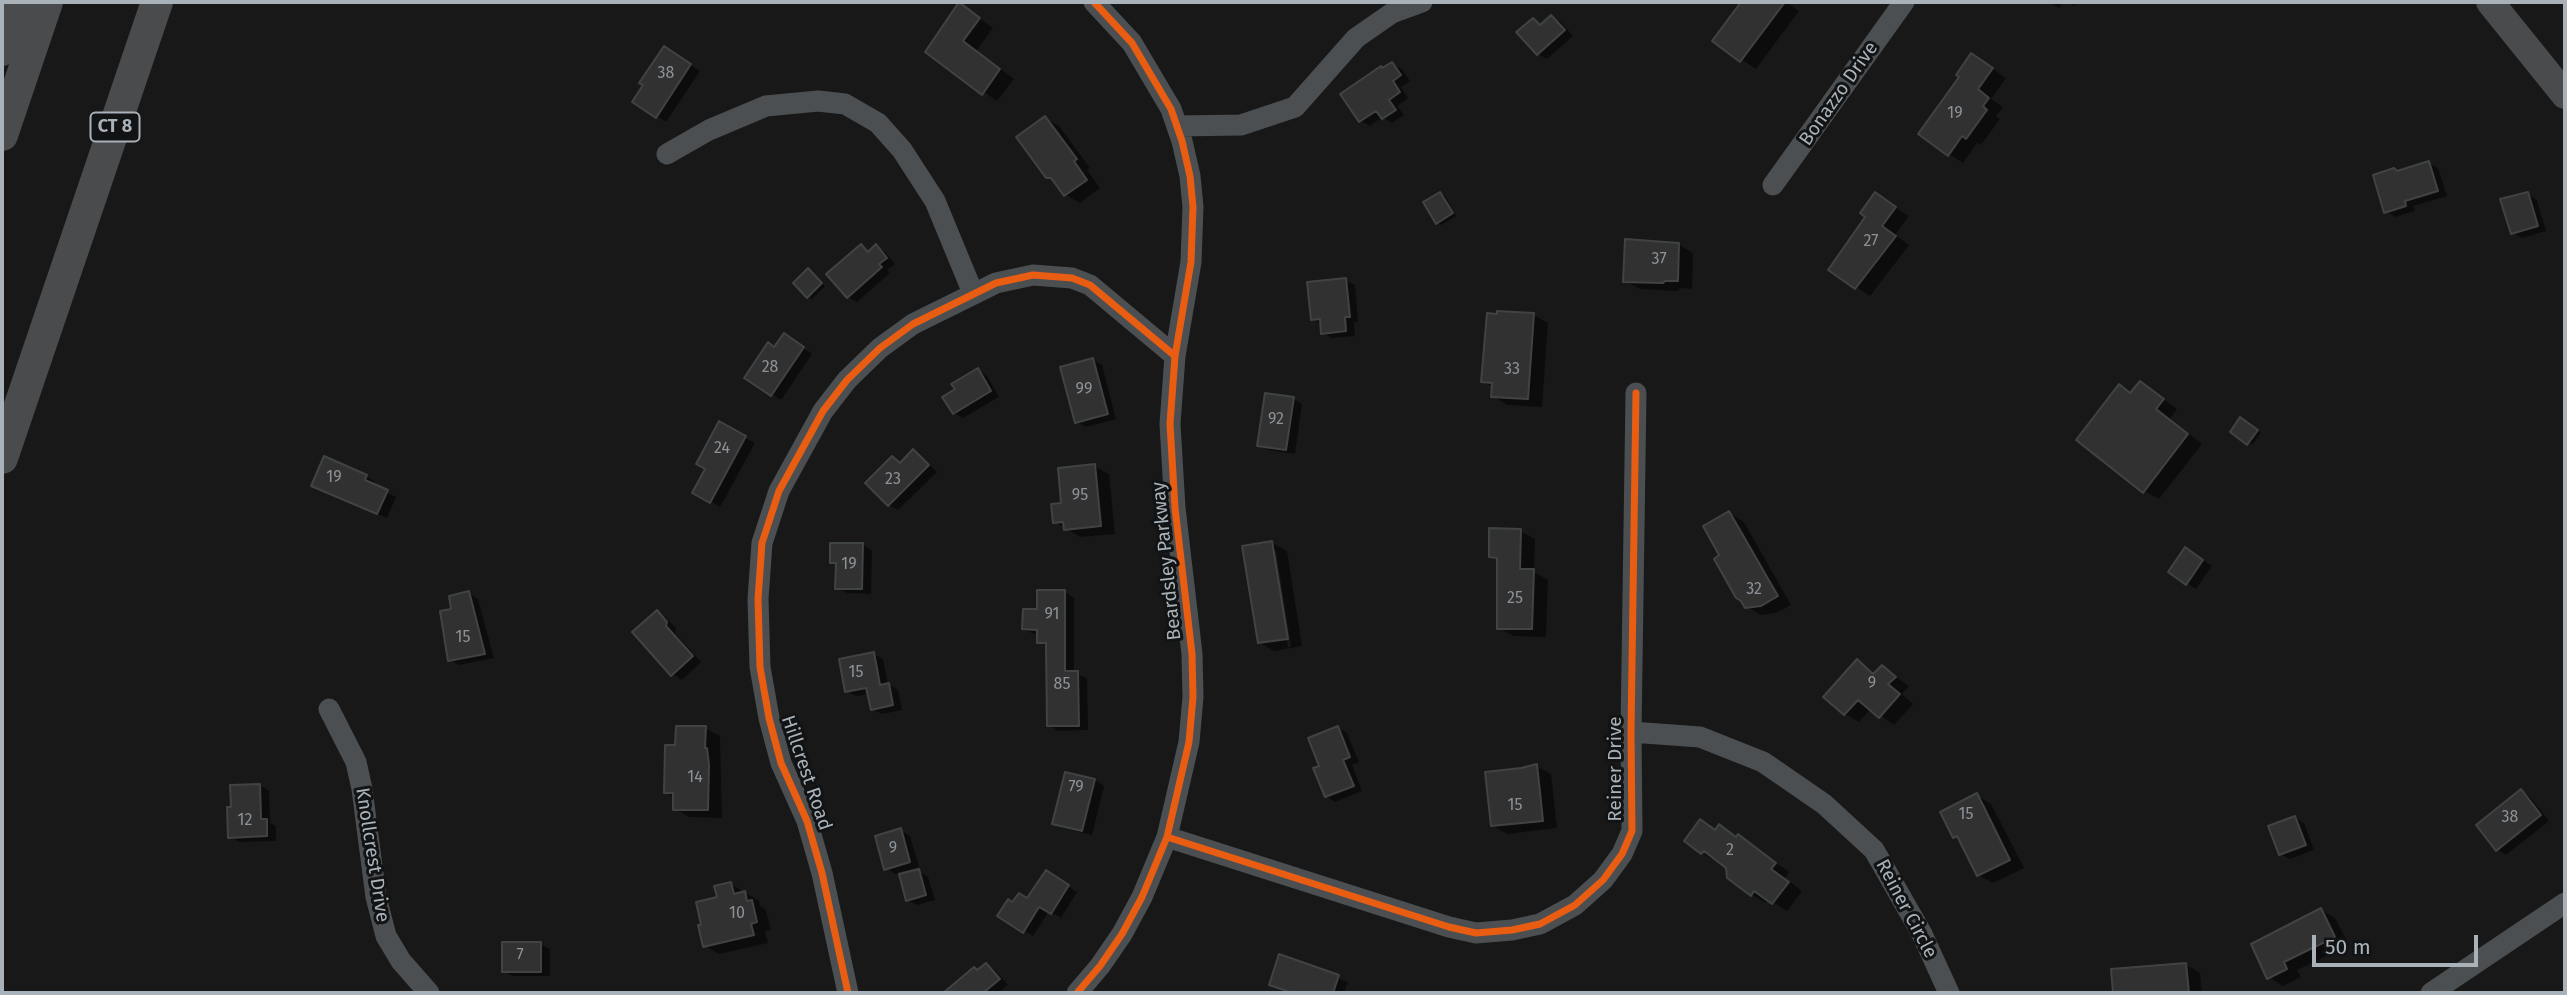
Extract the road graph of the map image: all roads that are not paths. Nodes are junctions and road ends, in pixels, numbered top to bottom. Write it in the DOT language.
graph roads {
  1 [pos="15,2"];
  2 [pos="47,2"];
  3 [pos="157,2"];
  4 [pos="169,2"];
  5 [pos="1094,2"];
  6 [pos="1422,2"];
  7 [pos="1903,2"];
  8 [pos="2490,2"];
  9 [pos="2,50"];
  10 [pos="2565,95"];
  11 [pos="1177,126"];
  12 [pos="2,135"];
  13 [pos="667,154"];
  14 [pos="1773,185"];
  15 [pos="72,251"];
  16 [pos="973,293"];
  17 [pos="1175,356"];
  18 [pos="1636,393"];
  19 [pos="2,458"];
  20 [pos="329,709"];
  21 [pos="1631,732"];
  22 [pos="1167,837"];
  23 [pos="2565,903"];
  24 [pos="429,993"];
  25 [pos="848,993"];
  26 [pos="1077,993"];
  27 [pos="1949,993"];
  28 [pos="2431,993"];
  1 -- 9 [label="highway"];
  2 -- 12 [label="highway"];
  3 -- 15 [label="highway, CT 8"];
  4 -- 15 [label="highway"];
  5 -- 11 [label="street, Beardsley Parkway"];
  6 -- 11 [label="street"];
  7 -- 14 [label="street, Bonazzo Drive"];
  8 -- 10 [label="main road"];
  11 -- 17 [label="street, Beardsley Parkway"];
  13 -- 16 [label="street"];
  15 -- 19 [label="highway, CT 8"];
  16 -- 17 [label="street, Hillcrest Road"];
  16 -- 25 [label="street, Hillcrest Road"];
  17 -- 22 [label="street, Beardsley Parkway"];
  18 -- 21 [label="street, Reiner Drive"];
  20 -- 24 [label="street, Knollcrest Drive"];
  21 -- 22 [label="street, Reiner Drive"];
  21 -- 27 [label="street, Reiner Circle"];
  22 -- 26 [label="street, Beardsley Parkway"];
  23 -- 28 [label="street"];
}
